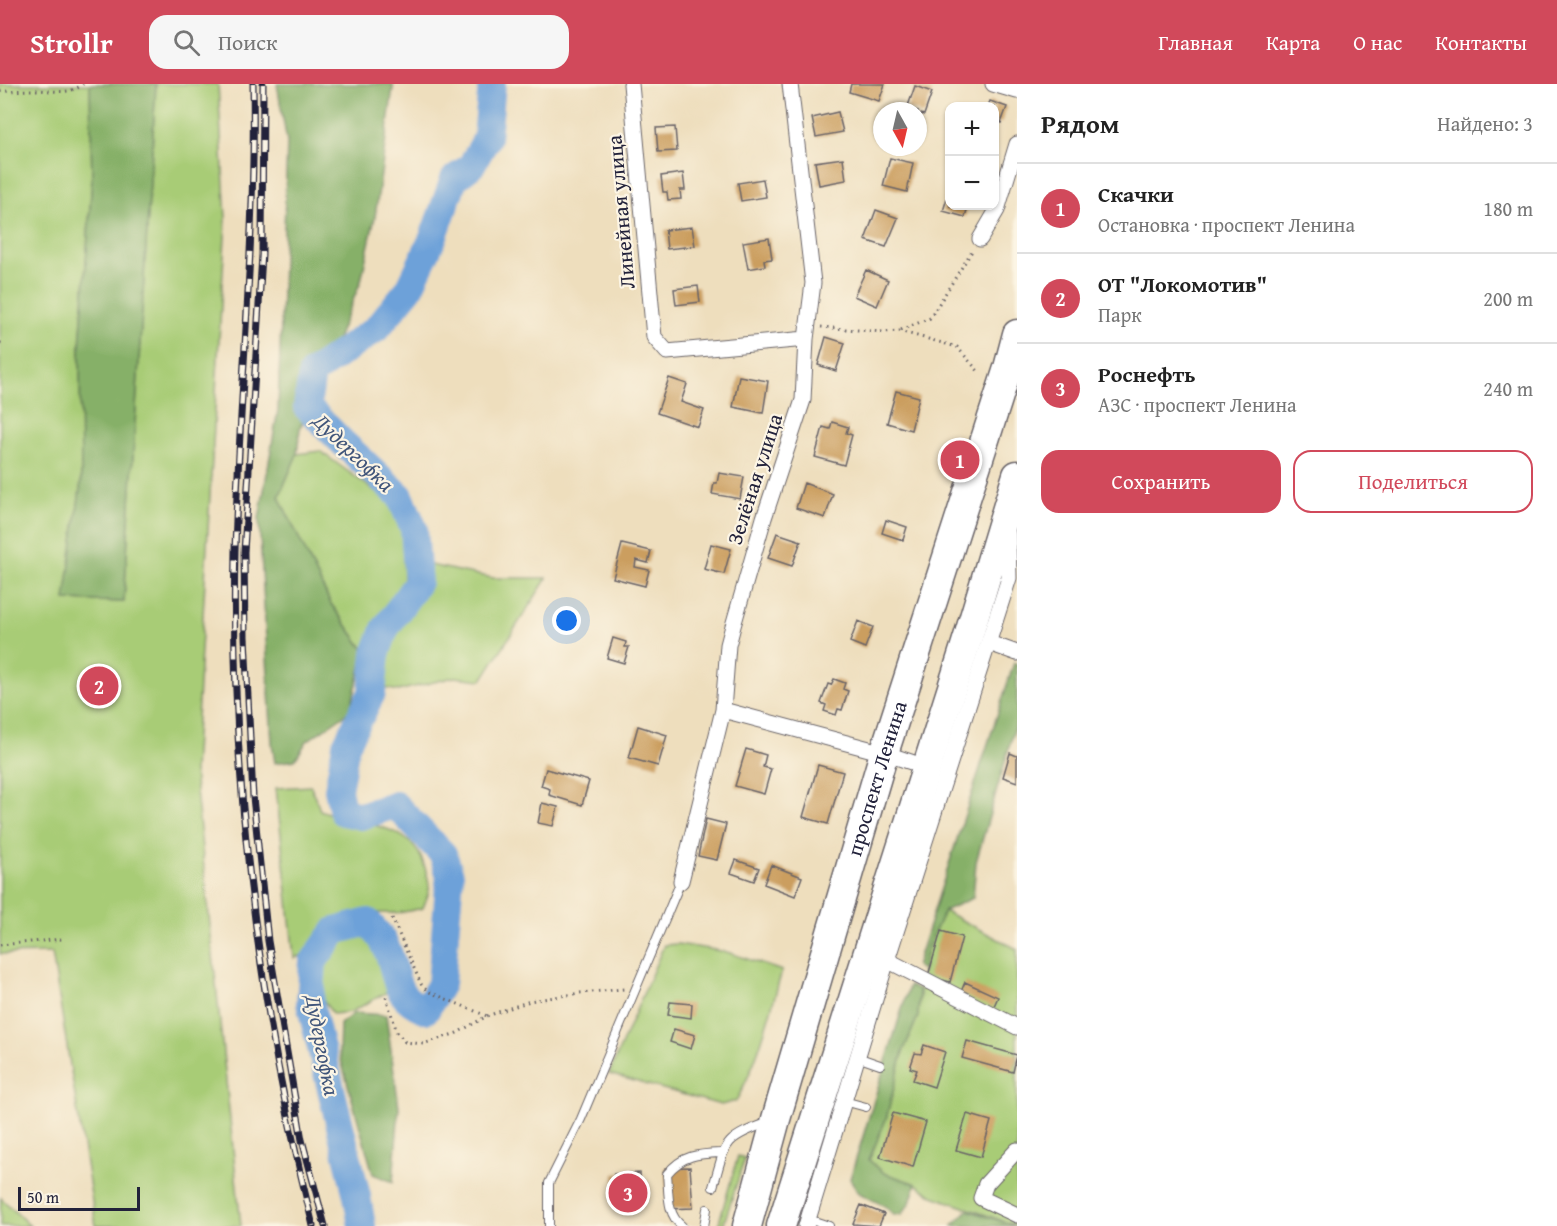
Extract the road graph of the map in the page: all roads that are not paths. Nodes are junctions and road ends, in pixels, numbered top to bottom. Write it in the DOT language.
graph roads {
  1 [pos="631,84"];
  2 [pos="790,84"];
  3 [pos="993,84"];
  4 [pos="1017,91"];
  5 [pos="1017,144"];
  6 [pos="980,239"];
  7 [pos="807,332"];
  8 [pos="1017,334"];
  9 [pos="1017,475"];
  10 [pos="1007,511"];
  11 [pos="989,643"];
  12 [pos="1017,653"];
  13 [pos="723,710"];
  14 [pos="884,753"];
  15 [pos="926,767"];
  16 [pos="681,881"];
  17 [pos="887,960"];
  18 [pos="1017,1027"];
  19 [pos="857,1058"];
  20 [pos="880,1065"];
  21 [pos="844,1101"];
  22 [pos="866,1107"];
  23 [pos="776,1119"];
  24 [pos="1017,1150"];
  25 [pos="723,1153"];
  26 [pos="713,1187"];
  27 [pos="707,1209"];
  28 [pos="1017,1215"];
  29 [pos="798,1224"];
  30 [pos="549,1226"];
  31 [pos="682,1226"];
  32 [pos="704,1226"];
  33 [pos="747,1226"];
  34 [pos="829,1226"];
  1 -- 7 [label="street, Линейная улица"];
  2 -- 7 [label="street, Зелёная улица"];
  3 -- 4 [label="street"];
  5 -- 6 [label="street"];
  7 -- 13 [label="street, Зелёная улица"];
  8 -- 14 [label="highway, проспект Ленина"];
  9 -- 10 [label="highway, проспект Ленина"];
  10 -- 11 [label="street"];
  10 -- 15 [label="highway, проспект Ленина"];
  11 -- 12 [label="street"];
  11 -- 17 [label="street"];
  13 -- 14 [label="street"];
  13 -- 16 [label="street, Зелёная улица"];
  14 -- 15 [label="street"];
  14 -- 23 [label="highway, проспект Ленина"];
  15 -- 29 [label="highway, проспект Ленина"];
  16 -- 30 [label="lane"];
  17 -- 18 [label="street"];
  17 -- 19 [label="street"];
  19 -- 20 [label="lane"];
  19 -- 21 [label="street"];
  21 -- 22 [label="lane"];
  21 -- 29 [label="street"];
  23 -- 25 [label="lane"];
  23 -- 33 [label="highway, проспект Ленина"];
  24 -- 28 [label="street"];
  25 -- 26 [label="lane"];
  25 -- 31 [label="lane"];
  27 -- 32 [label="lane"];
  29 -- 34 [label="lane"];
}
